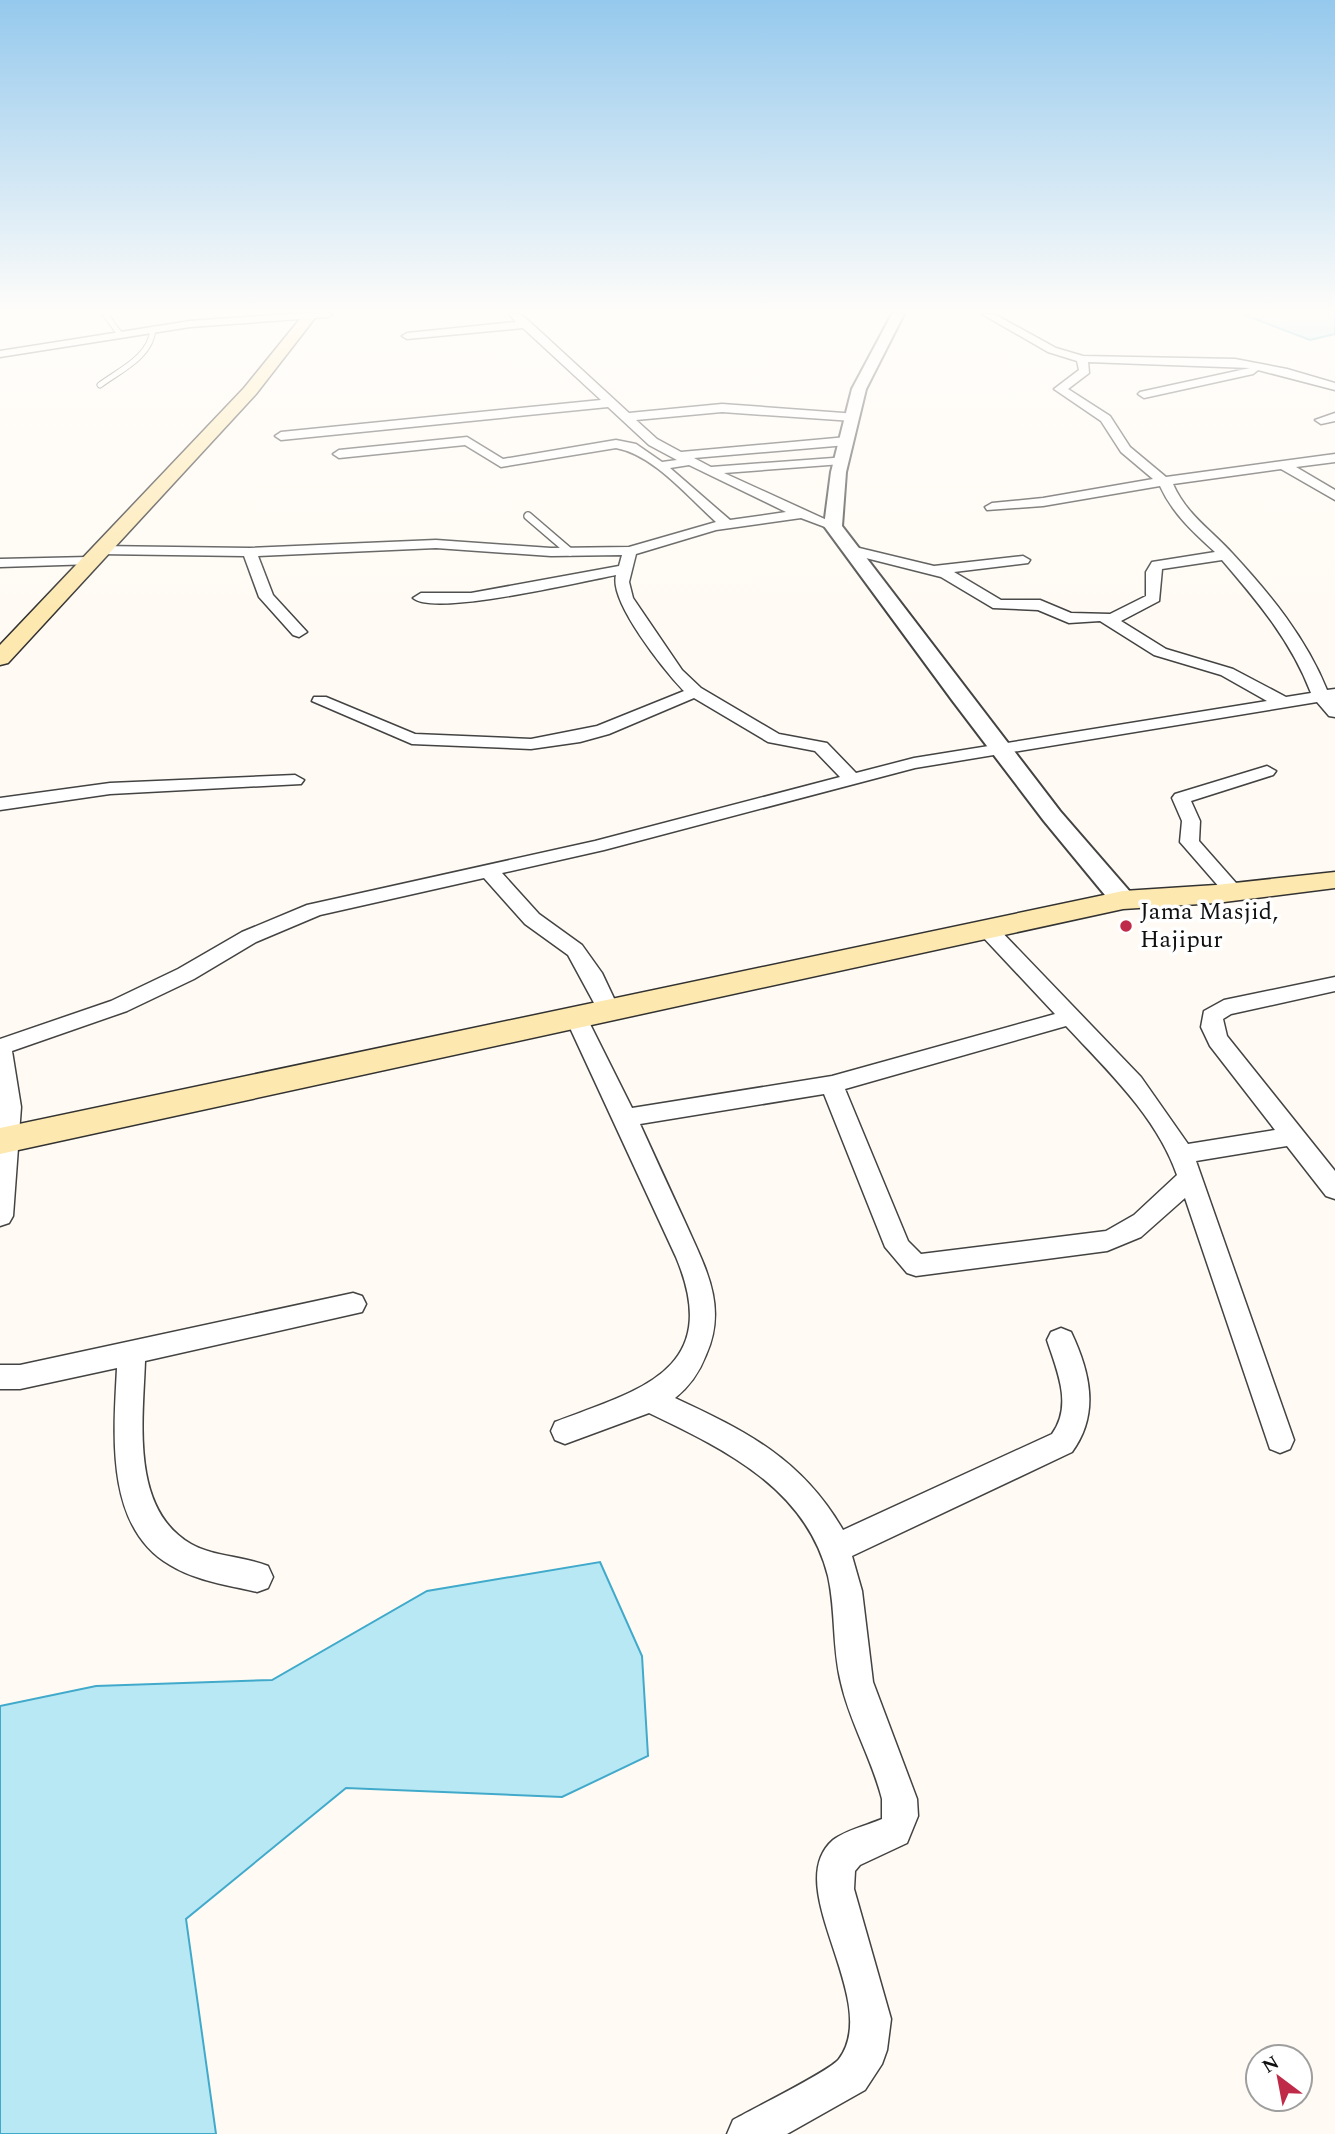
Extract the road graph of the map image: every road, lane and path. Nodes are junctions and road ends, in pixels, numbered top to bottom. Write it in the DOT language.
graph roads {
  1 [pos="229,414"];
  2 [pos="505,414"];
  3 [pos="622,414"];
  4 [pos="662,414"];
  5 [pos="803,414"];
  6 [pos="854,414"];
  7 [pos="1098,414"];
  8 [pos="625,417"];
  9 [pos="853,417"];
  10 [pos="1335,417"];
  11 [pos="1321,420"];
  12 [pos="281,436"];
  13 [pos="847,441"];
  14 [pos="339,454"];
  15 [pos="675,456"];
  16 [pos="1335,458"];
  17 [pos="842,460"];
  18 [pos="687,462"];
  19 [pos="660,466"];
  20 [pos="1285,466"];
  21 [pos="706,471"];
  22 [pos="1166,484"];
  23 [pos="1335,496"];
  24 [pos="992,507"];
  25 [pos="802,514"];
  26 [pos="528,516"];
  27 [pos="727,524"];
  28 [pos="833,526"];
  29 [pos="851,550"];
  30 [pos="630,551"];
  31 [pos="250,552"];
  32 [pos="570,552"];
  33 [pos="94,555"];
  34 [pos="1226,555"];
  35 [pos="1023,560"];
  36 [pos="0,563"];
  37 [pos="625,569"];
  38 [pos="934,570"];
  39 [pos="421,598"];
  40 [pos="1110,620"];
  41 [pos="299,632"];
  42 [pos="8,640"];
  43 [pos="0,658"];
  44 [pos="695,692"];
  45 [pos="1328,694"];
  46 [pos="320,701"];
  47 [pos="1282,702"];
  48 [pos="1335,712"];
  49 [pos="1001,748"];
  50 [pos="1267,771"];
  51 [pos="295,780"];
  52 [pos="853,780"];
  53 [pos="0,804"];
  54 [pos="489,871"];
  55 [pos="1335,880"];
  56 [pos="1234,892"];
  57 [pos="1123,900"];
  58 [pos="988,930"];
  59 [pos="1335,984"];
  60 [pos="608,1009"];
  61 [pos="576,1017"];
  62 [pos="1071,1017"];
  63 [pos="0,1048"];
  64 [pos="832,1084"];
  65 [pos="625,1118"];
  66 [pos="1291,1136"];
  67 [pos="3,1140"];
  68 [pos="1187,1165"];
  69 [pos="1335,1189"];
  70 [pos="0,1216"];
  71 [pos="353,1304"];
  72 [pos="1061,1340"];
  73 [pos="132,1352"];
  74 [pos="0,1377"];
  75 [pos="648,1399"];
  76 [pos="565,1431"];
  77 [pos="1280,1440"];
  78 [pos="837,1548"];
  79 [pos="257,1577"];
  80 [pos="747,2134"];
  1 -- 33 [label="main road"];
  2 -- 12 [label="street"];
  3 -- 8 [label="street"];
  4 -- 8 [label="street"];
  5 -- 9 [label="street"];
  6 -- 9 [label="street"];
  7 -- 22 [label="street"];
  8 -- 15 [label="street"];
  9 -- 13 [label="street"];
  10 -- 11 [label="street"];
  13 -- 15 [label="street"];
  13 -- 17 [label="street"];
  14 -- 19 [label="street"];
  15 -- 18 [label="street"];
  16 -- 20 [label="street"];
  17 -- 21 [label="street"];
  17 -- 28 [label="street"];
  18 -- 19 [label="street"];
  18 -- 21 [label="street"];
  19 -- 27 [label="street"];
  20 -- 22 [label="street"];
  20 -- 23 [label="street"];
  21 -- 25 [label="street"];
  22 -- 24 [label="street"];
  22 -- 34 [label="street"];
  25 -- 27 [label="street"];
  25 -- 28 [label="street"];
  26 -- 32 [label="lane"];
  27 -- 30 [label="street"];
  28 -- 29 [label="street"];
  29 -- 38 [label="street"];
  29 -- 49 [label="street"];
  30 -- 32 [label="street"];
  30 -- 37 [label="street"];
  31 -- 32 [label="street"];
  31 -- 33 [label="street"];
  31 -- 41 [label="street"];
  33 -- 36 [label="street"];
  33 -- 42 [label="main road"];
  34 -- 40 [label="street"];
  34 -- 45 [label="street"];
  35 -- 38 [label="street"];
  37 -- 39 [label="street"];
  37 -- 44 [label="street"];
  38 -- 40 [label="street"];
  40 -- 47 [label="street"];
  42 -- 43 [label="main road"];
  44 -- 46 [label="street"];
  44 -- 52 [label="street"];
  45 -- 47 [label="street"];
  45 -- 48 [label="street"];
  47 -- 49 [label="street"];
  49 -- 52 [label="street"];
  49 -- 57 [label="street"];
  50 -- 56 [label="street"];
  51 -- 53 [label="street"];
  52 -- 54 [label="street"];
  54 -- 60 [label="street"];
  54 -- 63 [label="street"];
  55 -- 56 [label="main road"];
  56 -- 57 [label="main road"];
  57 -- 58 [label="main road"];
  58 -- 60 [label="main road"];
  58 -- 62 [label="street"];
  59 -- 66 [label="street"];
  60 -- 61 [label="main road"];
  61 -- 65 [label="street"];
  61 -- 67 [label="main road"];
  62 -- 64 [label="street"];
  62 -- 68 [label="street"];
  63 -- 67 [label="street"];
  64 -- 65 [label="street"];
  64 -- 68 [label="street"];
  65 -- 75 [label="street"];
  66 -- 68 [label="street"];
  66 -- 69 [label="street"];
  67 -- 70 [label="street"];
  68 -- 77 [label="street"];
  71 -- 73 [label="street"];
  72 -- 78 [label="street"];
  73 -- 74 [label="street"];
  73 -- 79 [label="street"];
  75 -- 76 [label="street"];
  75 -- 78 [label="street"];
  78 -- 80 [label="street"];
}
